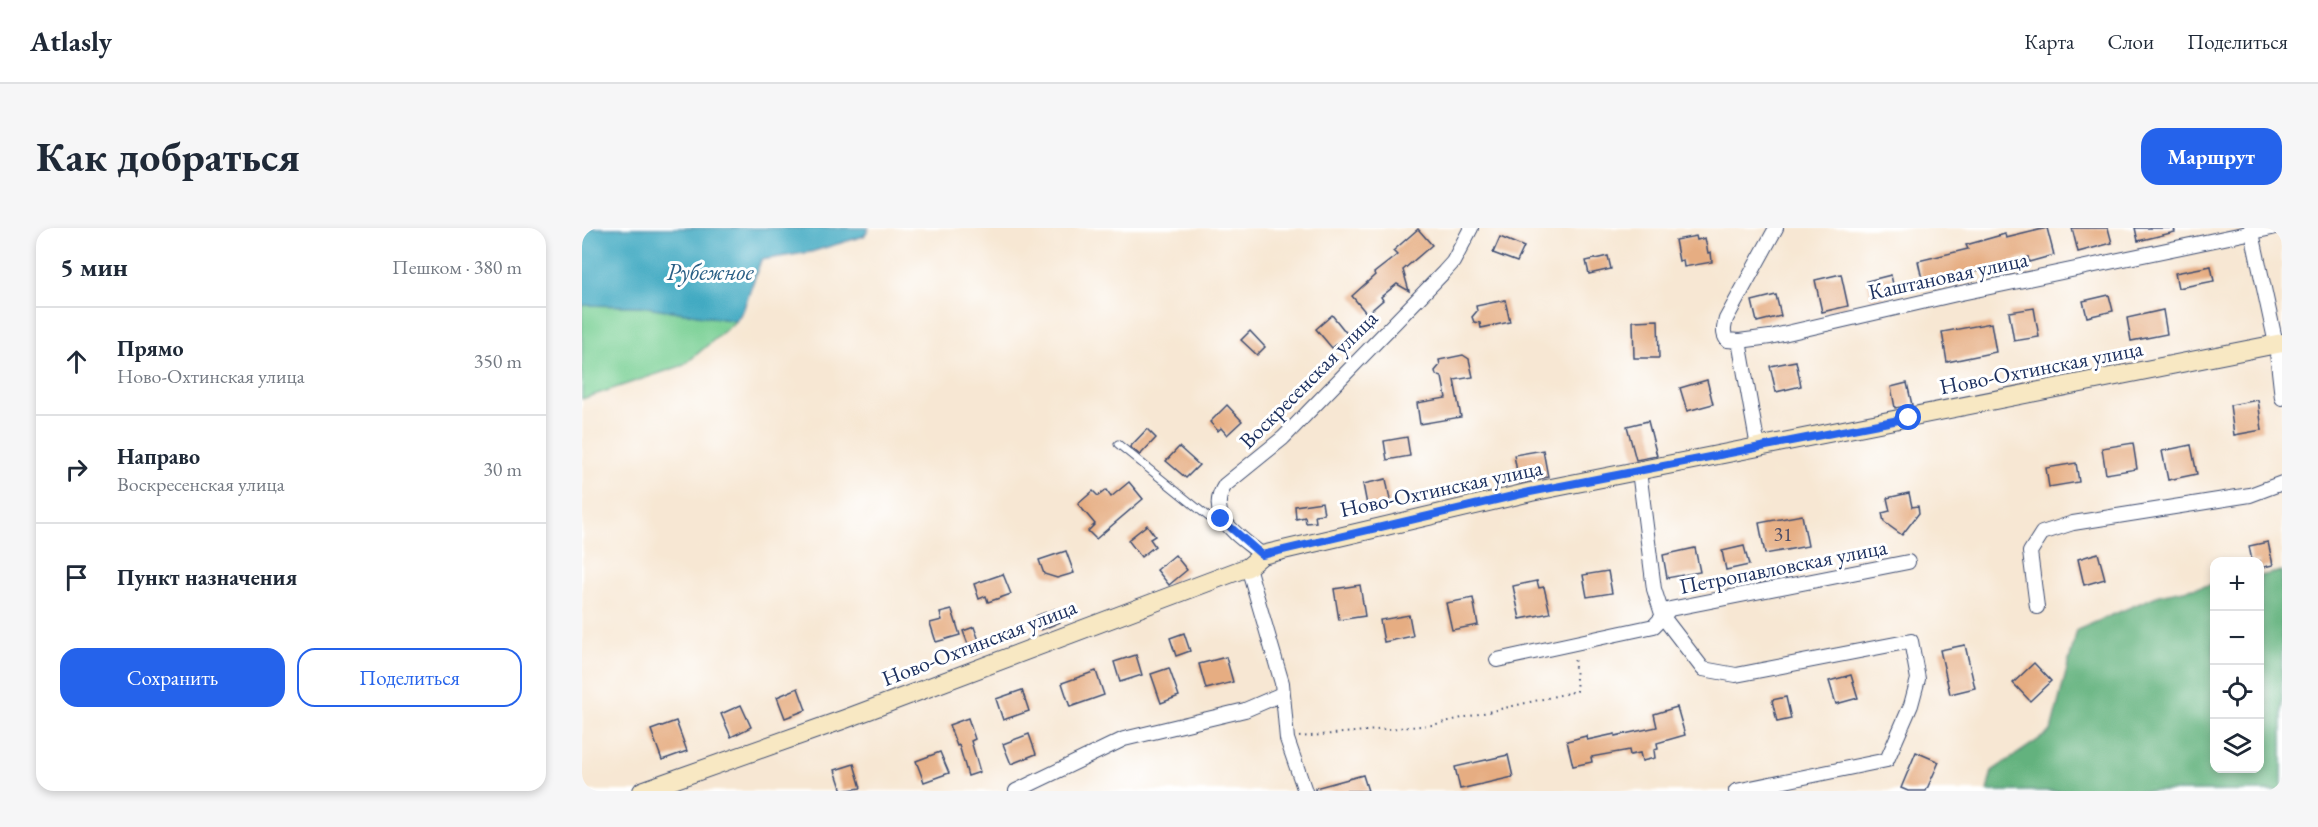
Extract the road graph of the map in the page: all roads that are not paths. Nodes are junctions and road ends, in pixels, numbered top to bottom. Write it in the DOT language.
graph roads {
  1 [pos="1472,228"];
  2 [pos="1776,228"];
  3 [pos="2272,228"];
  4 [pos="2251,230"];
  5 [pos="1738,341"];
  6 [pos="2279,344"];
  7 [pos="2282,398"];
  8 [pos="1118,444"];
  9 [pos="1758,447"];
  10 [pos="1639,471"];
  11 [pos="2282,483"];
  12 [pos="1221,519"];
  13 [pos="1262,555"];
  14 [pos="1908,562"];
  15 [pos="1248,567"];
  16 [pos="2037,608"];
  17 [pos="1663,617"];
  18 [pos="1497,660"];
  19 [pos="1282,694"];
  20 [pos="642,791"];
  21 [pos="1016,791"];
  22 [pos="1305,791"];
  23 [pos="1736,791"];
  1 -- 12 [label="street, Воскресенская улица"];
  2 -- 5 [label="street"];
  3 -- 4 [label="street, Каштановая улица"];
  4 -- 5 [label="street, Каштановая улица"];
  4 -- 6 [label="street"];
  5 -- 9 [label="street"];
  6 -- 7 [label="street"];
  6 -- 9 [label="street, Ново-Охтинская улица"];
  8 -- 12 [label="lane"];
  9 -- 10 [label="street, Ново-Охтинская улица"];
  10 -- 13 [label="street, Ново-Охтинская улица"];
  10 -- 17 [label="street"];
  11 -- 16 [label="street"];
  12 -- 13 [label="street"];
  13 -- 15 [label="street, Ново-Охтинская улица"];
  14 -- 17 [label="street, Петропавловская улица"];
  15 -- 19 [label="street"];
  15 -- 20 [label="street, Ново-Охтинская улица"];
  17 -- 18 [label="street, Петропавловская улица"];
  17 -- 23 [label="street"];
  19 -- 21 [label="street"];
  19 -- 22 [label="street"];
}
